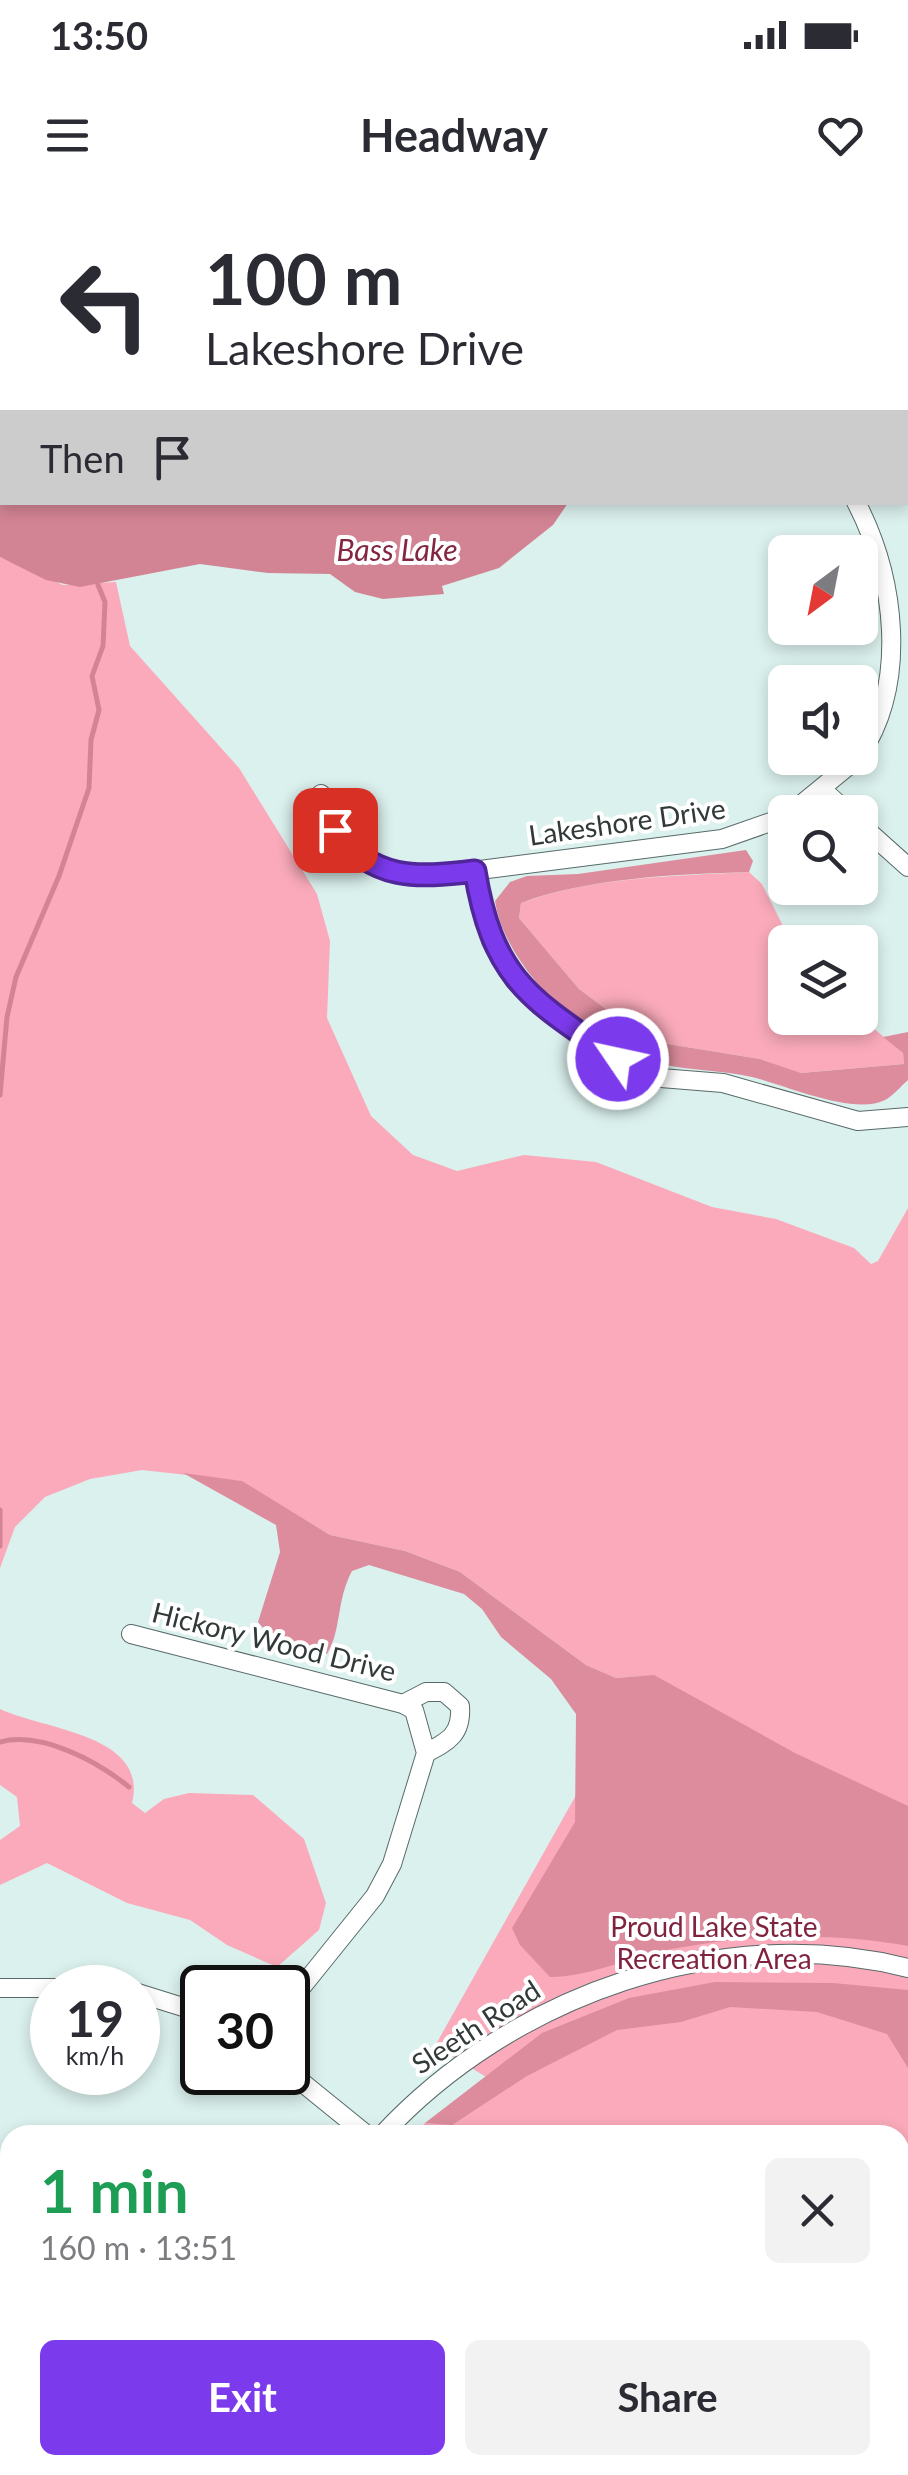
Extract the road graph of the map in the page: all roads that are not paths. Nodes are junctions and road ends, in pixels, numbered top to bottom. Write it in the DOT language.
graph roads {
  1 [pos="857,505"];
  2 [pos="901,611"];
  3 [pos="878,729"];
  4 [pos="839,775"];
  5 [pos="823,790"];
  6 [pos="320,794"];
  7 [pos="816,795"];
  8 [pos="828,795"];
  9 [pos="768,822"];
  10 [pos="878,840"];
  11 [pos="908,867"];
  12 [pos="475,871"];
  13 [pos="908,1117"];
  14 [pos="131,1634"];
  15 [pos="403,1704"];
  16 [pos="426,1754"];
  17 [pos="908,1968"];
  18 [pos="310,1976"];
  19 [pos="0,1988"];
  20 [pos="30,1988"];
  21 [pos="310,2090"];
  22 [pos="354,2125"];
  23 [pos="391,2125"];
  1 -- 2 [label="street"];
  2 -- 3 [label="street"];
  4 -- 5 [label="street"];
  5 -- 7 [label="street"];
  5 -- 8 [label="street"];
  6 -- 12 [label="street, Lakeshore Drive"];
  9 -- 12 [label="street, Lakeshore Drive"];
  10 -- 11 [label="street"];
  12 -- 13 [label="street"];
  14 -- 15 [label="street, Hickory Wood Drive"];
  15 -- 16 [label="street, Hickory Wood Drive"];
  15 -- 16 [label="street, Hickory Wood Drive"];
  16 -- 18 [label="street, Hickory Wood Drive"];
  17 -- 23 [label="street, Sleeth Road"];
  19 -- 20 [label="street"];
  21 -- 22 [label="street"];
}
